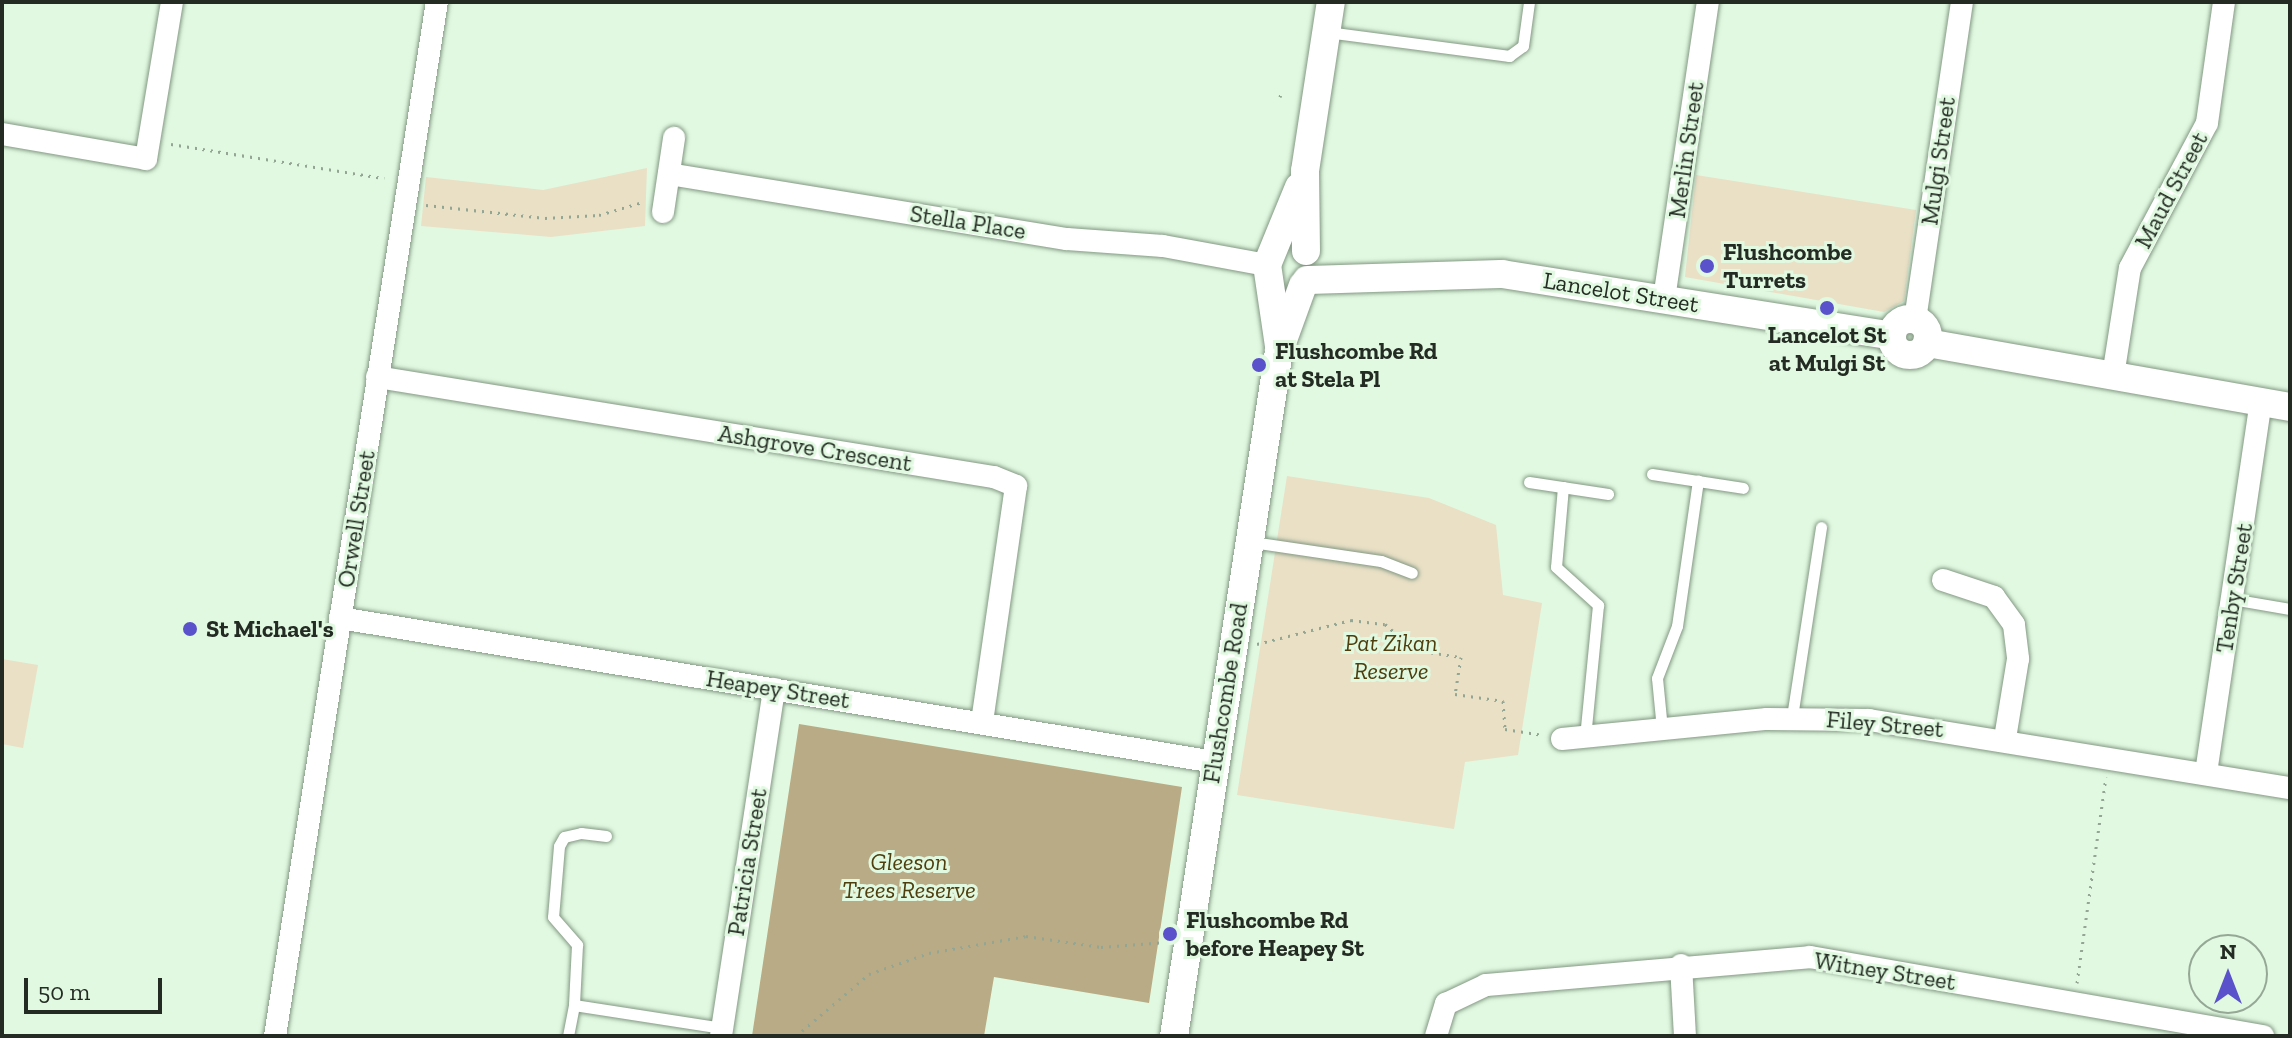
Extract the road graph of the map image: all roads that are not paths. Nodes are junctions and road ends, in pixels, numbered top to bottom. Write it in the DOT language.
graph roads {
  1 [pos="172,2"];
  2 [pos="437,2"];
  3 [pos="1331,2"];
  4 [pos="1529,2"];
  5 [pos="1708,2"];
  6 [pos="1962,2"];
  7 [pos="2224,2"];
  8 [pos="1327,32"];
  9 [pos="2,134"];
  10 [pos="674,138"];
  11 [pos="1305,171"];
  12 [pos="669,174"];
  13 [pos="664,204"];
  14 [pos="1270,263"];
  15 [pos="1306,268"];
  16 [pos="1664,299"];
  17 [pos="1912,333"];
  18 [pos="1279,351"];
  19 [pos="2113,376"];
  20 [pos="377,377"];
  21 [pos="2261,402"];
  22 [pos="2290,407"];
  23 [pos="1652,474"];
  24 [pos="1698,481"];
  25 [pos="1529,482"];
  26 [pos="1563,487"];
  27 [pos="1743,488"];
  28 [pos="1608,494"];
  29 [pos="1821,527"];
  30 [pos="1249,542"];
  31 [pos="1412,573"];
  32 [pos="1943,580"];
  33 [pos="2232,599"];
  34 [pos="2290,609"];
  35 [pos="340,618"];
  36 [pos="774,689"];
  37 [pos="1792,717"];
  38 [pos="982,723"];
  39 [pos="1662,729"];
  40 [pos="1585,737"];
  41 [pos="2005,738"];
  42 [pos="1562,739"];
  43 [pos="1215,762"];
  44 [pos="2206,773"];
  45 [pos="2290,788"];
  46 [pos="606,836"];
  47 [pos="1681,965"];
  48 [pos="574,1005"];
  49 [pos="721,1032"];
  50 [pos="275,1036"];
  51 [pos="568,1036"];
  52 [pos="1174,1036"];
  53 [pos="1436,1036"];
  54 [pos="1685,1036"];
  55 [pos="2263,1036"];
  1 -- 9 [label="street"];
  2 -- 20 [label="street, Orwell Street"];
  3 -- 8 [label="street, Flushcombe Road"];
  4 -- 8 [label="lane"];
  5 -- 16 [label="street, Merlin Street"];
  6 -- 17 [label="street, Mulgi Street"];
  7 -- 19 [label="street, Maud Street"];
  8 -- 11 [label="street, Flushcombe Road"];
  10 -- 12 [label="street"];
  11 -- 14 [label="street, Flushcombe Road"];
  11 -- 15 [label="street, Flushcombe Road"];
  12 -- 13 [label="street"];
  12 -- 14 [label="street, Stella Place"];
  14 -- 15 [label="street"];
  14 -- 15 [label="street"];
  14 -- 18 [label="street, Flushcombe Road"];
  15 -- 16 [label="street, Lancelot Street"];
  15 -- 18 [label="street, Flushcombe Road"];
  16 -- 17 [label="street, Lancelot Street"];
  17 -- 19 [label="street, Lancelot Street"];
  18 -- 30 [label="street, Flushcombe Road"];
  19 -- 21 [label="street, Lancelot Street"];
  20 -- 35 [label="street, Orwell Street"];
  20 -- 38 [label="street, Ashgrove Crescent"];
  21 -- 22 [label="street, Lancelot Street"];
  21 -- 33 [label="street, Tenby Street"];
  23 -- 24 [label="lane"];
  24 -- 27 [label="lane"];
  24 -- 39 [label="lane"];
  25 -- 26 [label="lane"];
  26 -- 28 [label="lane"];
  26 -- 40 [label="lane"];
  29 -- 37 [label="lane"];
  30 -- 31 [label="lane"];
  30 -- 43 [label="street, Flushcombe Road"];
  32 -- 41 [label="street"];
  33 -- 34 [label="lane"];
  33 -- 44 [label="street, Tenby Street"];
  35 -- 36 [label="street, Heapey Street"];
  35 -- 50 [label="street, Orwell Street"];
  36 -- 38 [label="street, Heapey Street"];
  36 -- 49 [label="street, Patricia Street"];
  37 -- 39 [label="street, Filey Street"];
  37 -- 41 [label="street, Filey Street"];
  38 -- 43 [label="street, Heapey Street"];
  39 -- 40 [label="street, Filey Street"];
  40 -- 42 [label="street, Filey Street"];
  41 -- 44 [label="street, Filey Street"];
  43 -- 52 [label="street, Flushcombe Road"];
  44 -- 45 [label="street, Filey Street"];
  46 -- 48 [label="lane"];
  47 -- 53 [label="street, Witney Street"];
  47 -- 54 [label="street"];
  47 -- 55 [label="street, Witney Street"];
  48 -- 49 [label="lane"];
  48 -- 51 [label="lane"];
}
